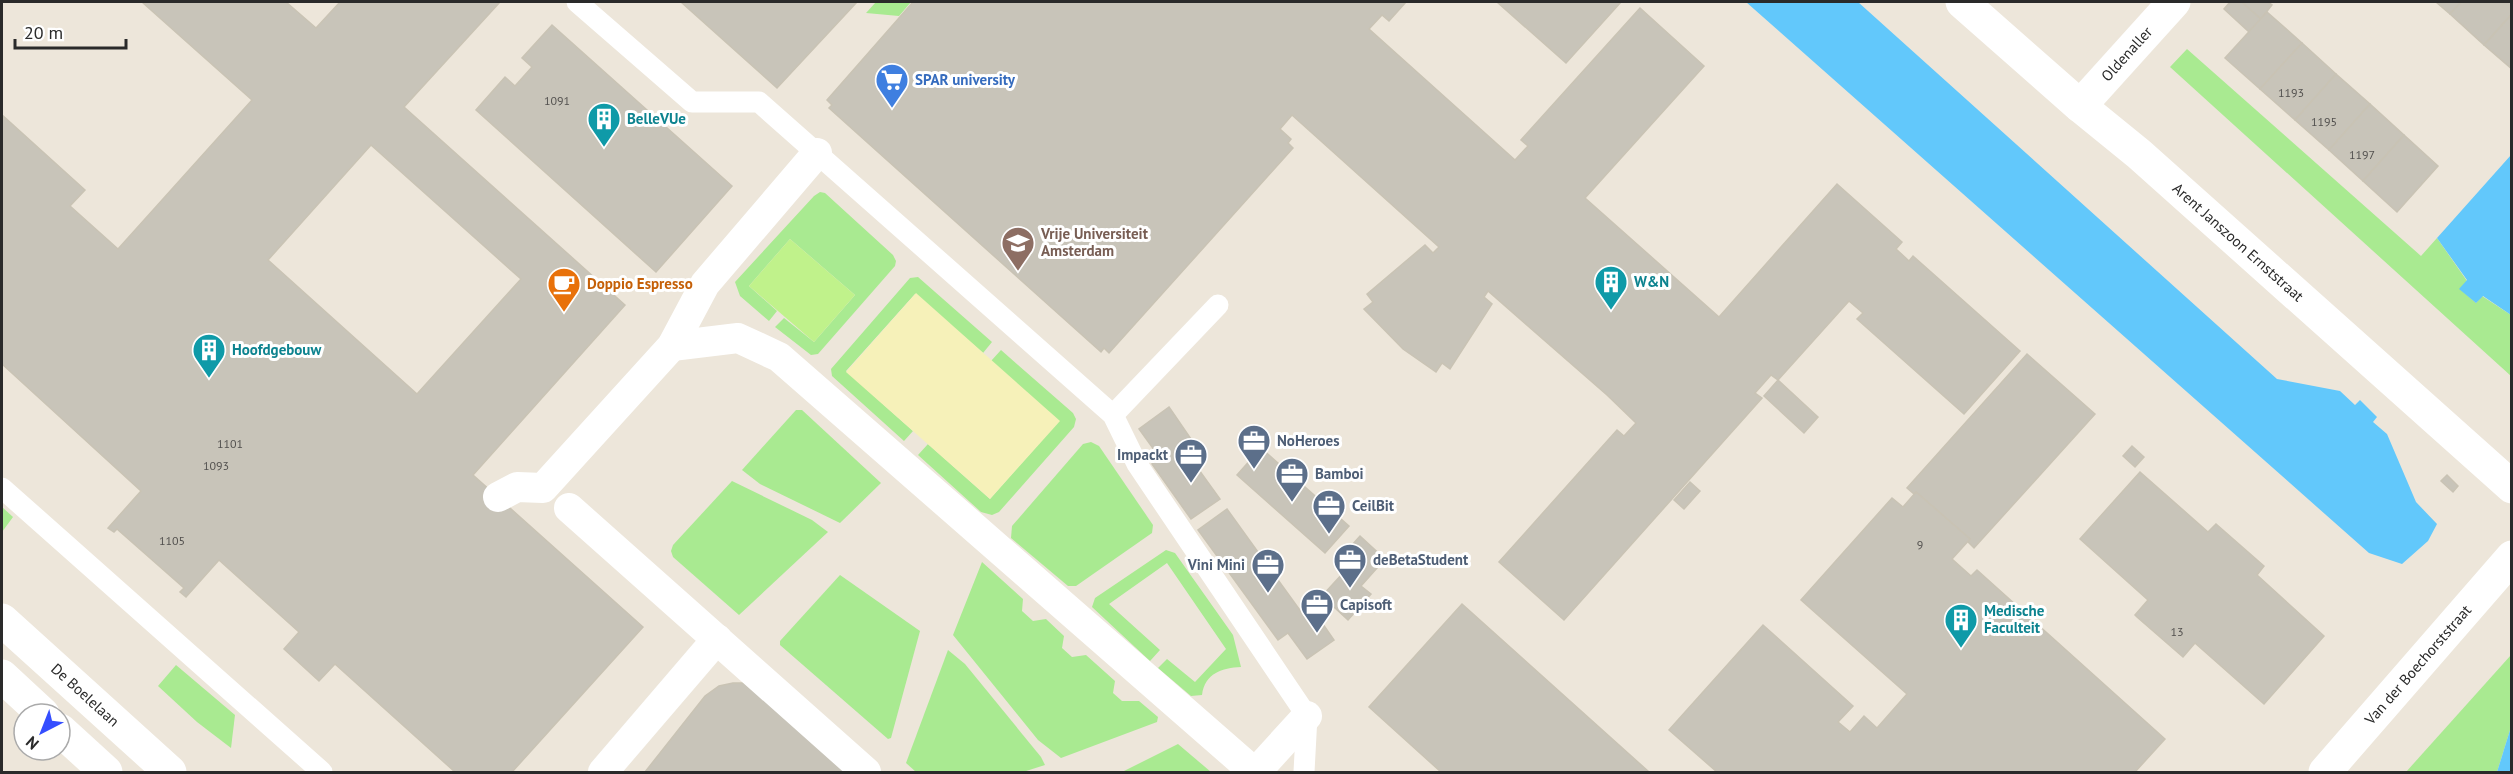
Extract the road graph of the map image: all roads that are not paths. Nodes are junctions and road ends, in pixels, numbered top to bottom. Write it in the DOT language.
graph roads {
  1 [pos="578,2"];
  2 [pos="1962,2"];
  3 [pos="2174,2"];
  4 [pos="2080,106"];
  5 [pos="817,153"];
  6 [pos="1218,304"];
  7 [pos="672,346"];
  8 [pos="1113,416"];
  9 [pos="2511,487"];
  10 [pos="2,488"];
  11 [pos="498,497"];
  12 [pos="556,498"];
  13 [pos="2511,557"];
  14 [pos="2,620"];
  15 [pos="717,639"];
  16 [pos="2,676"];
  17 [pos="30,702"];
  18 [pos="1307,716"];
  19 [pos="72,741"];
  20 [pos="106,772"];
  21 [pos="170,772"];
  22 [pos="322,772"];
  23 [pos="603,772"];
  24 [pos="866,772"];
  25 [pos="1255,772"];
  26 [pos="1304,772"];
  27 [pos="2325,772"];
  1 -- 5 [label="lane"];
  2 -- 4 [label="street, Arent Janszoon Ernststraat"];
  3 -- 4 [label="street, Oldenaller"];
  4 -- 9 [label="street, Arent Janszoon Ernststraat"];
  5 -- 7 [label="street"];
  5 -- 8 [label="lane"];
  6 -- 8 [label="lane"];
  7 -- 12 [label="street"];
  7 -- 25 [label="street"];
  8 -- 18 [label="lane"];
  10 -- 22 [label="lane"];
  11 -- 12 [label="street"];
  12 -- 15 [label="street"];
  13 -- 27 [label="street, Van der Boechorststraat"];
  14 -- 21 [label="street, De Boelelaan"];
  15 -- 23 [label="street"];
  15 -- 24 [label="street"];
  16 -- 17 [label="street"];
  18 -- 25 [label="street"];
  18 -- 26 [label="lane"];
  19 -- 20 [label="street"];
}
